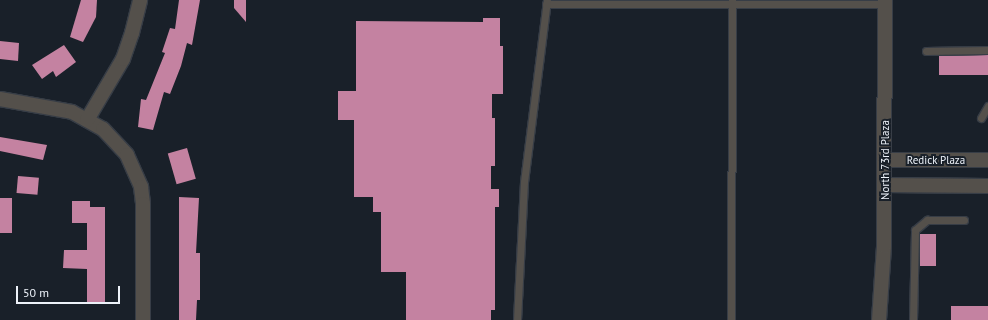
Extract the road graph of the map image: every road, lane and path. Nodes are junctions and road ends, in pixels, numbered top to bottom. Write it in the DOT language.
graph roads {
  1 [pos="140,0"];
  2 [pos="546,2"];
  3 [pos="732,2"];
  4 [pos="885,2"];
  5 [pos="926,50"];
  6 [pos="988,50"];
  7 [pos="0,99"];
  8 [pos="988,106"];
  9 [pos="981,118"];
  10 [pos="87,120"];
  11 [pos="885,160"];
  12 [pos="988,160"];
  13 [pos="885,185"];
  14 [pos="988,186"];
  15 [pos="964,220"];
  16 [pos="143,320"];
  17 [pos="516,320"];
  18 [pos="731,320"];
  19 [pos="879,320"];
  20 [pos="913,320"];
  1 -- 10 [label="street"];
  2 -- 3 [label="lane"];
  2 -- 17 [label="lane"];
  3 -- 4 [label="lane"];
  3 -- 18 [label="lane"];
  4 -- 11 [label="street, North 73rd Plaza"];
  5 -- 6 [label="lane"];
  7 -- 10 [label="street"];
  8 -- 9 [label="lane"];
  10 -- 16 [label="street"];
  11 -- 12 [label="street, Redick Plaza"];
  11 -- 13 [label="street, North 73rd Plaza"];
  13 -- 14 [label="street"];
  13 -- 19 [label="street, North 73rd Plaza"];
  15 -- 20 [label="lane"];
}
